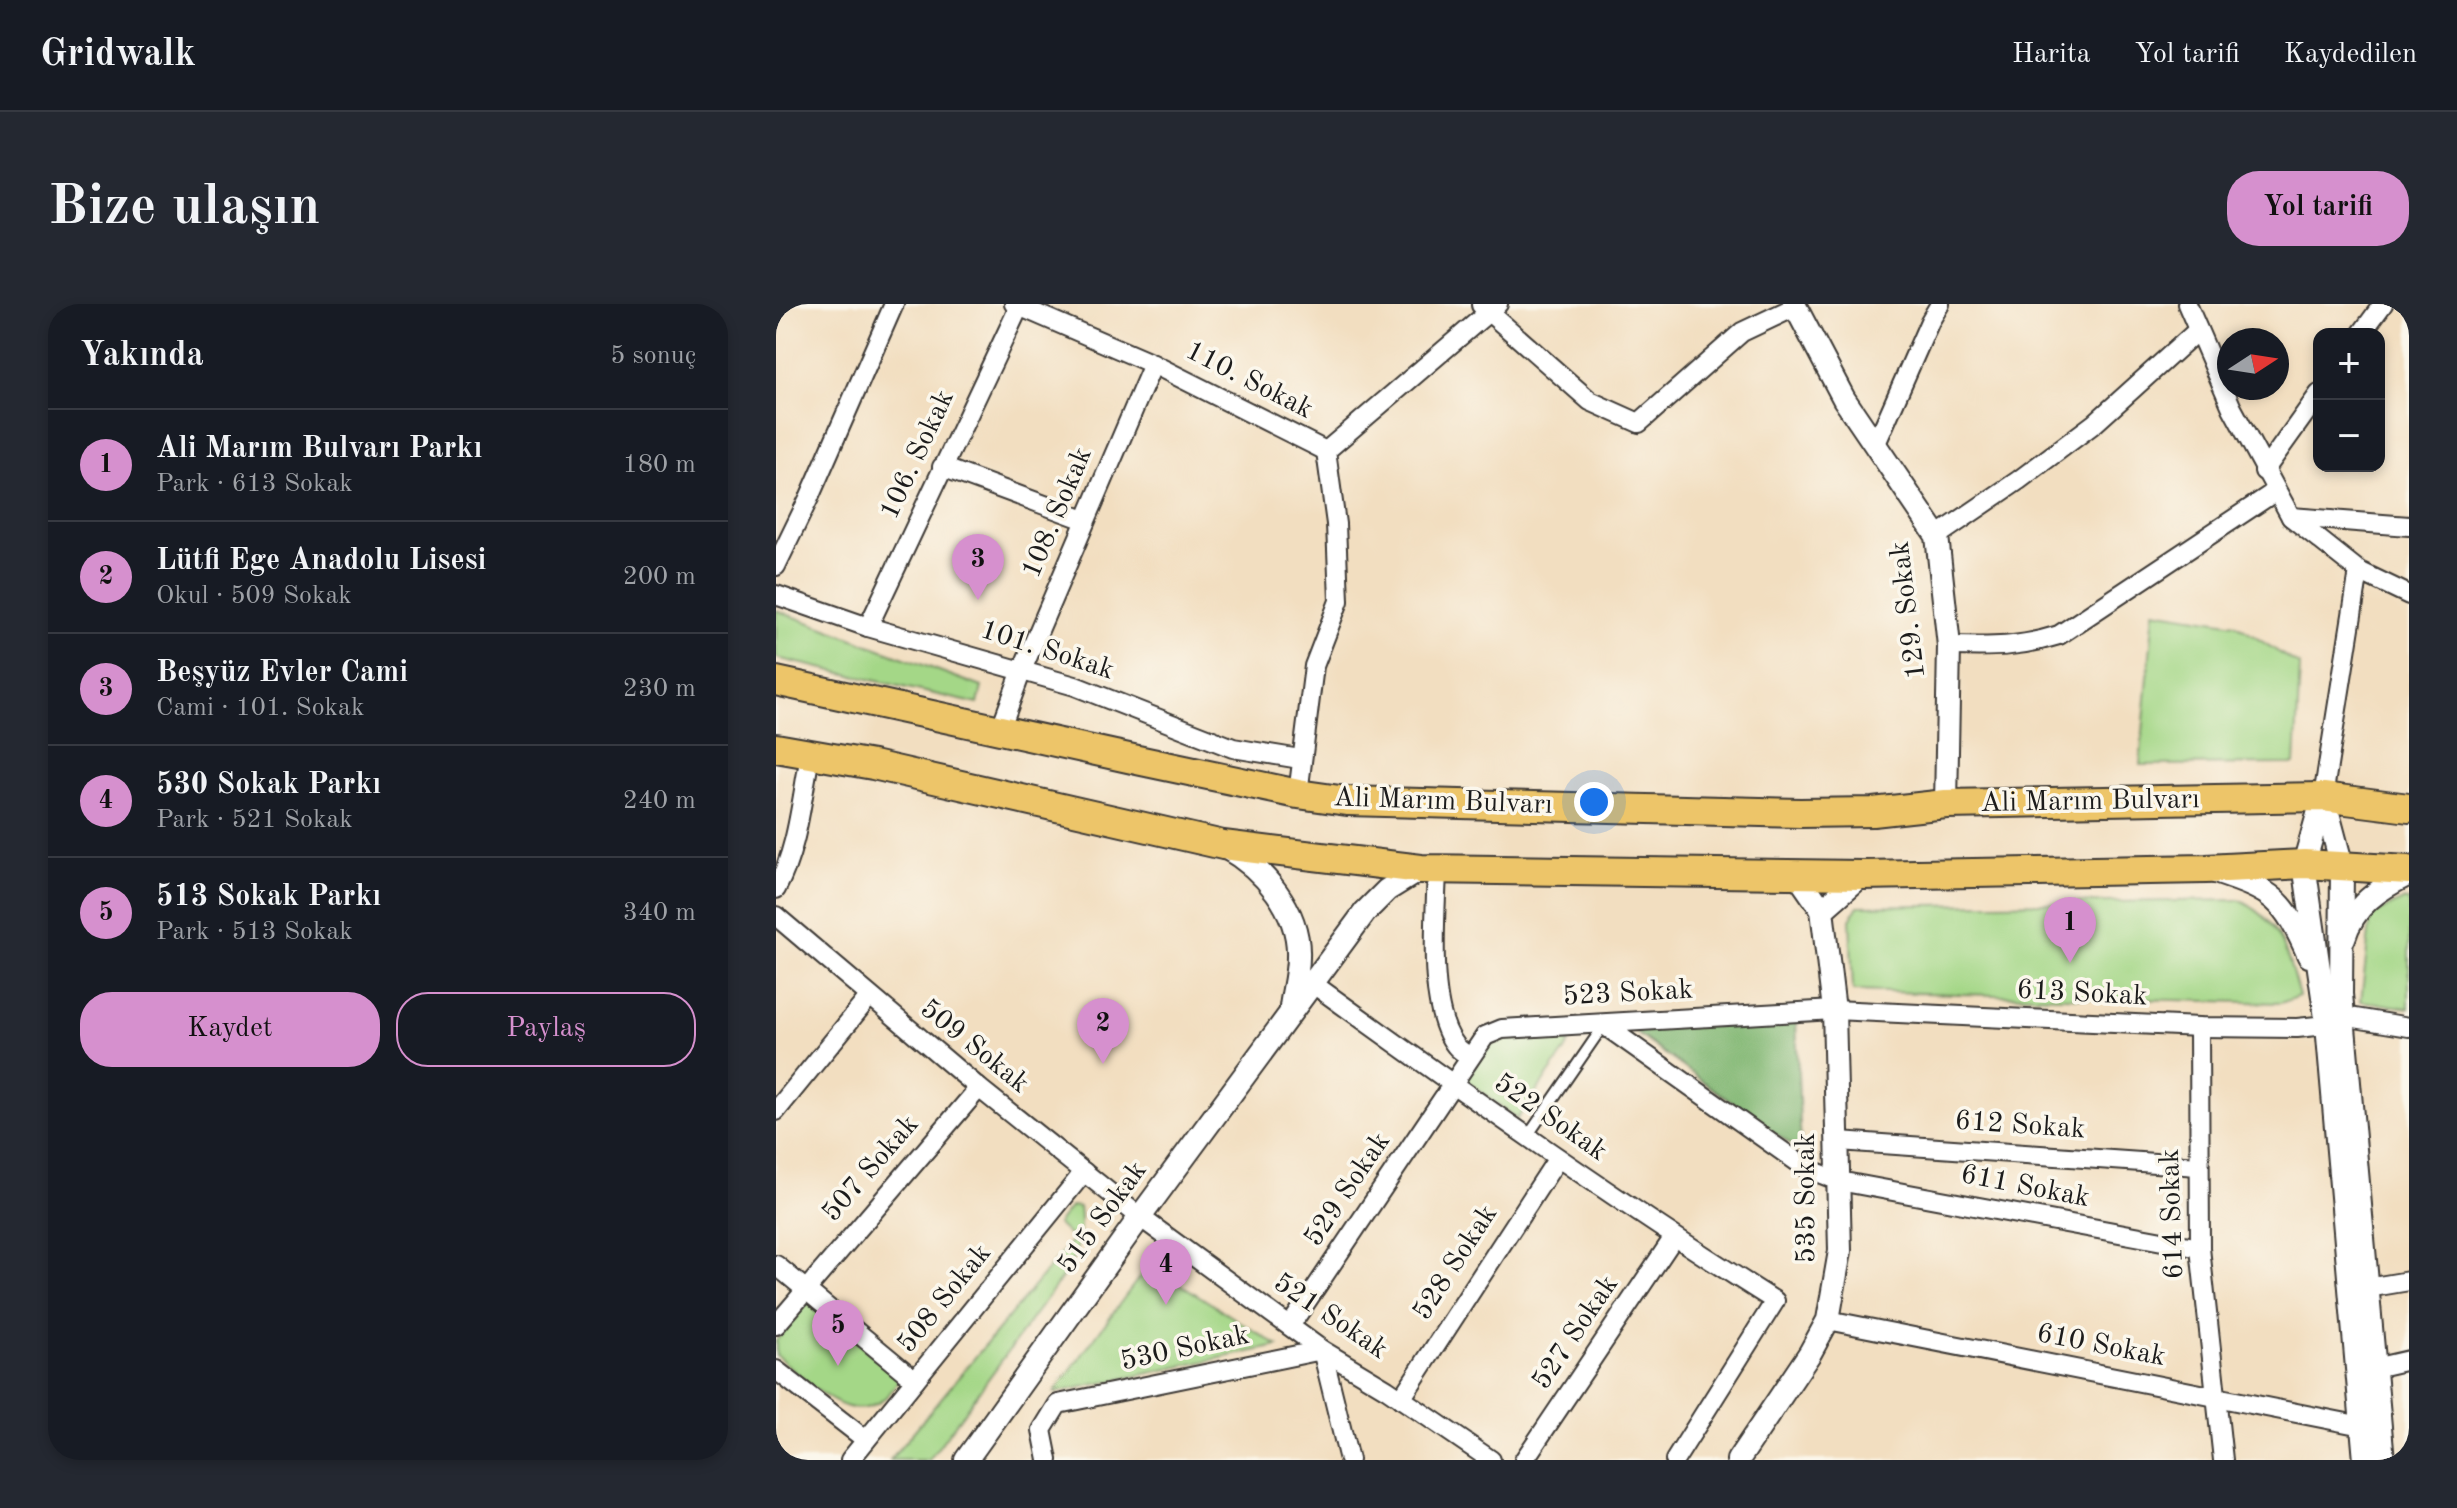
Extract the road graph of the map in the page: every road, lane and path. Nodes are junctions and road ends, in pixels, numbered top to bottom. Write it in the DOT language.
graph roads {
  1 [pos="894,304"];
  2 [pos="1940,304"];
  3 [pos="1947,304"];
  4 [pos="2187,304"];
  5 [pos="1017,305"];
  6 [pos="1795,305"];
  7 [pos="1488,306"];
  8 [pos="2373,309"];
  9 [pos="1930,321"];
  10 [pos="2364,328"];
  11 [pos="2198,330"];
  12 [pos="1153,364"];
  13 [pos="2315,400"];
  14 [pos="1875,446"];
  15 [pos="1326,451"];
  16 [pos="942,467"];
  17 [pos="2264,471"];
  18 [pos="2276,491"];
  19 [pos="2291,517"];
  20 [pos="1085,520"];
  21 [pos="2409,526"];
  22 [pos="1937,536"];
  23 [pos="776,566"];
  24 [pos="2359,571"];
  25 [pos="776,595"];
  26 [pos="2409,595"];
  27 [pos="868,627"];
  28 [pos="1949,646"];
  29 [pos="1022,670"];
  30 [pos="776,681"];
  31 [pos="1000,730"];
  32 [pos="776,748"];
  33 [pos="810,756"];
  34 [pos="1300,759"];
  35 [pos="1298,794"];
  36 [pos="2323,797"];
  37 [pos="1946,804"];
  38 [pos="2409,808"];
  39 [pos="1223,845"];
  40 [pos="2304,864"];
  41 [pos="2342,866"];
  42 [pos="1429,869"];
  43 [pos="2206,869"];
  44 [pos="2409,872"];
  45 [pos="1797,874"];
  46 [pos="1862,875"];
  47 [pos="776,889"];
  48 [pos="1822,910"];
  49 [pos="776,916"];
  50 [pos="2339,963"];
  51 [pos="2320,980"];
  52 [pos="1304,981"];
  53 [pos="869,997"];
  54 [pos="1834,1010"];
  55 [pos="2335,1021"];
  56 [pos="1604,1025"];
  57 [pos="2199,1027"];
  58 [pos="2409,1027"];
  59 [pos="1470,1057"];
  60 [pos="1452,1084"];
  61 [pos="979,1088"];
  62 [pos="776,1111"];
  63 [pos="1527,1137"];
  64 [pos="1839,1141"];
  65 [pos="1558,1158"];
  66 [pos="2198,1166"];
  67 [pos="1084,1172"];
  68 [pos="1839,1181"];
  69 [pos="1140,1217"];
  70 [pos="1674,1237"];
  71 [pos="2200,1248"];
  72 [pos="776,1265"];
  73 [pos="2409,1281"];
  74 [pos="2367,1288"];
  75 [pos="805,1289"];
  76 [pos="1828,1320"];
  77 [pos="776,1325"];
  78 [pos="1290,1326"];
  79 [pos="1322,1350"];
  80 [pos="2409,1360"];
  81 [pos="2374,1368"];
  82 [pos="776,1370"];
  83 [pos="915,1380"];
  84 [pos="2215,1398"];
  85 [pos="1401,1399"];
  86 [pos="2362,1426"];
  87 [pos="866,1440"];
  88 [pos="1746,1457"];
  89 [pos="850,1460"];
  90 [pos="966,1460"];
  91 [pos="1048,1460"];
  92 [pos="1349,1460"];
  93 [pos="1491,1460"];
  94 [pos="1524,1460"];
  95 [pos="1675,1460"];
  96 [pos="2223,1460"];
  97 [pos="2365,1460"];
  98 [pos="2383,1460"];
  1 -- 23 [label="street"];
  2 -- 9 [label="street"];
  3 -- 9 [label="street"];
  4 -- 11 [label="street"];
  5 -- 12 [label="street, 110. Sokak"];
  5 -- 16 [label="street, 106. Sokak"];
  6 -- 7 [label="street"];
  6 -- 14 [label="street, 129. Sokak"];
  7 -- 15 [label="street"];
  8 -- 10 [label="street"];
  9 -- 14 [label="street"];
  11 -- 17 [label="street"];
  11 -- 22 [label="street"];
  12 -- 15 [label="street, 110. Sokak"];
  12 -- 20 [label="street, 108. Sokak"];
  13 -- 17 [label="street"];
  14 -- 22 [label="street, 129. Sokak"];
  15 -- 34 [label="street"];
  16 -- 20 [label="street"];
  16 -- 27 [label="street, 106. Sokak"];
  17 -- 18 [label="street"];
  18 -- 19 [label="street"];
  18 -- 28 [label="street"];
  19 -- 21 [label="street"];
  19 -- 24 [label="street"];
  20 -- 29 [label="street, 108. Sokak"];
  22 -- 28 [label="street, 129. Sokak"];
  24 -- 26 [label="street"];
  24 -- 36 [label="street"];
  25 -- 27 [label="street, 101. Sokak"];
  27 -- 29 [label="street, 101. Sokak"];
  28 -- 37 [label="street, 129. Sokak"];
  29 -- 31 [label="street, 108. Sokak"];
  29 -- 34 [label="street, 101. Sokak"];
  30 -- 31 [label="main road, Ali Marım Bulvarı"];
  31 -- 35 [label="main road, Ali Marım Bulvarı"];
  32 -- 33 [label="main road"];
  33 -- 39 [label="main road"];
  33 -- 47 [label="street"];
  34 -- 35 [label="street"];
  35 -- 37 [label="main road, Ali Marım Bulvarı"];
  36 -- 37 [label="main road, Ali Marım Bulvarı"];
  36 -- 38 [label="main road, Ali Marım Bulvarı"];
  36 -- 40 [label="street"];
  36 -- 41 [label="street"];
  39 -- 42 [label="main road"];
  39 -- 52 [label="street, 515 Sokak"];
  40 -- 41 [label="main road"];
  40 -- 43 [label="main road"];
  40 -- 51 [label="street"];
  41 -- 44 [label="main road"];
  41 -- 50 [label="street"];
  42 -- 45 [label="main road"];
  42 -- 52 [label="street, 515 Sokak"];
  42 -- 59 [label="street"];
  43 -- 46 [label="main road"];
  43 -- 51 [label="street"];
  44 -- 50 [label="street"];
  45 -- 46 [label="main road"];
  45 -- 48 [label="street"];
  46 -- 48 [label="street"];
  48 -- 54 [label="street, 535 Sokak"];
  49 -- 53 [label="street, 509 Sokak"];
  50 -- 55 [label="street"];
  51 -- 55 [label="street"];
  52 -- 60 [label="street, 522 Sokak"];
  52 -- 69 [label="street, 515 Sokak"];
  53 -- 61 [label="street, 509 Sokak"];
  53 -- 62 [label="street"];
  54 -- 56 [label="street, 523 Sokak"];
  54 -- 57 [label="street, 613 Sokak"];
  54 -- 64 [label="street, 535 Sokak"];
  55 -- 57 [label="street, 613 Sokak"];
  55 -- 58 [label="street, 613 Sokak"];
  55 -- 74 [label="street"];
  55 -- 86 [label="street"];
  56 -- 59 [label="street, 523 Sokak"];
  56 -- 63 [label="lane"];
  56 -- 68 [label="street, 611 Sokak"];
  57 -- 66 [label="street, 614 Sokak"];
  59 -- 60 [label="street, 523 Sokak"];
  60 -- 63 [label="street, 522 Sokak"];
  60 -- 78 [label="street, 529 Sokak"];
  61 -- 67 [label="street, 509 Sokak"];
  61 -- 75 [label="street, 507 Sokak"];
  63 -- 65 [label="street, 522 Sokak"];
  64 -- 66 [label="street, 612 Sokak"];
  64 -- 68 [label="street, 535 Sokak"];
  65 -- 70 [label="street, 522 Sokak"];
  65 -- 85 [label="street, 528 Sokak"];
  66 -- 71 [label="street, 614 Sokak"];
  67 -- 69 [label="street, 509 Sokak"];
  67 -- 83 [label="street, 508 Sokak"];
  68 -- 71 [label="street, 611 Sokak"];
  68 -- 76 [label="street, 535 Sokak"];
  69 -- 78 [label="street, 521 Sokak"];
  69 -- 90 [label="street, 515 Sokak"];
  70 -- 94 [label="street, 527 Sokak"];
  70 -- 95 [label="street, 522 Sokak"];
  71 -- 84 [label="street, 614 Sokak"];
  72 -- 75 [label="street"];
  73 -- 74 [label="street"];
  74 -- 81 [label="street"];
  75 -- 77 [label="street, 507 Sokak"];
  75 -- 83 [label="street"];
  76 -- 84 [label="street, 610 Sokak"];
  76 -- 88 [label="street, 535 Sokak"];
  78 -- 79 [label="street, 521 Sokak"];
  79 -- 85 [label="street, 521 Sokak"];
  79 -- 91 [label="street, 530 Sokak"];
  79 -- 92 [label="street"];
  80 -- 81 [label="street"];
  81 -- 98 [label="street"];
  82 -- 87 [label="street"];
  83 -- 87 [label="street, 508 Sokak"];
  84 -- 86 [label="street, 610 Sokak"];
  84 -- 96 [label="street, 614 Sokak"];
  85 -- 93 [label="street, 521 Sokak"];
  86 -- 97 [label="street"];
  87 -- 89 [label="street, 508 Sokak"];
}
